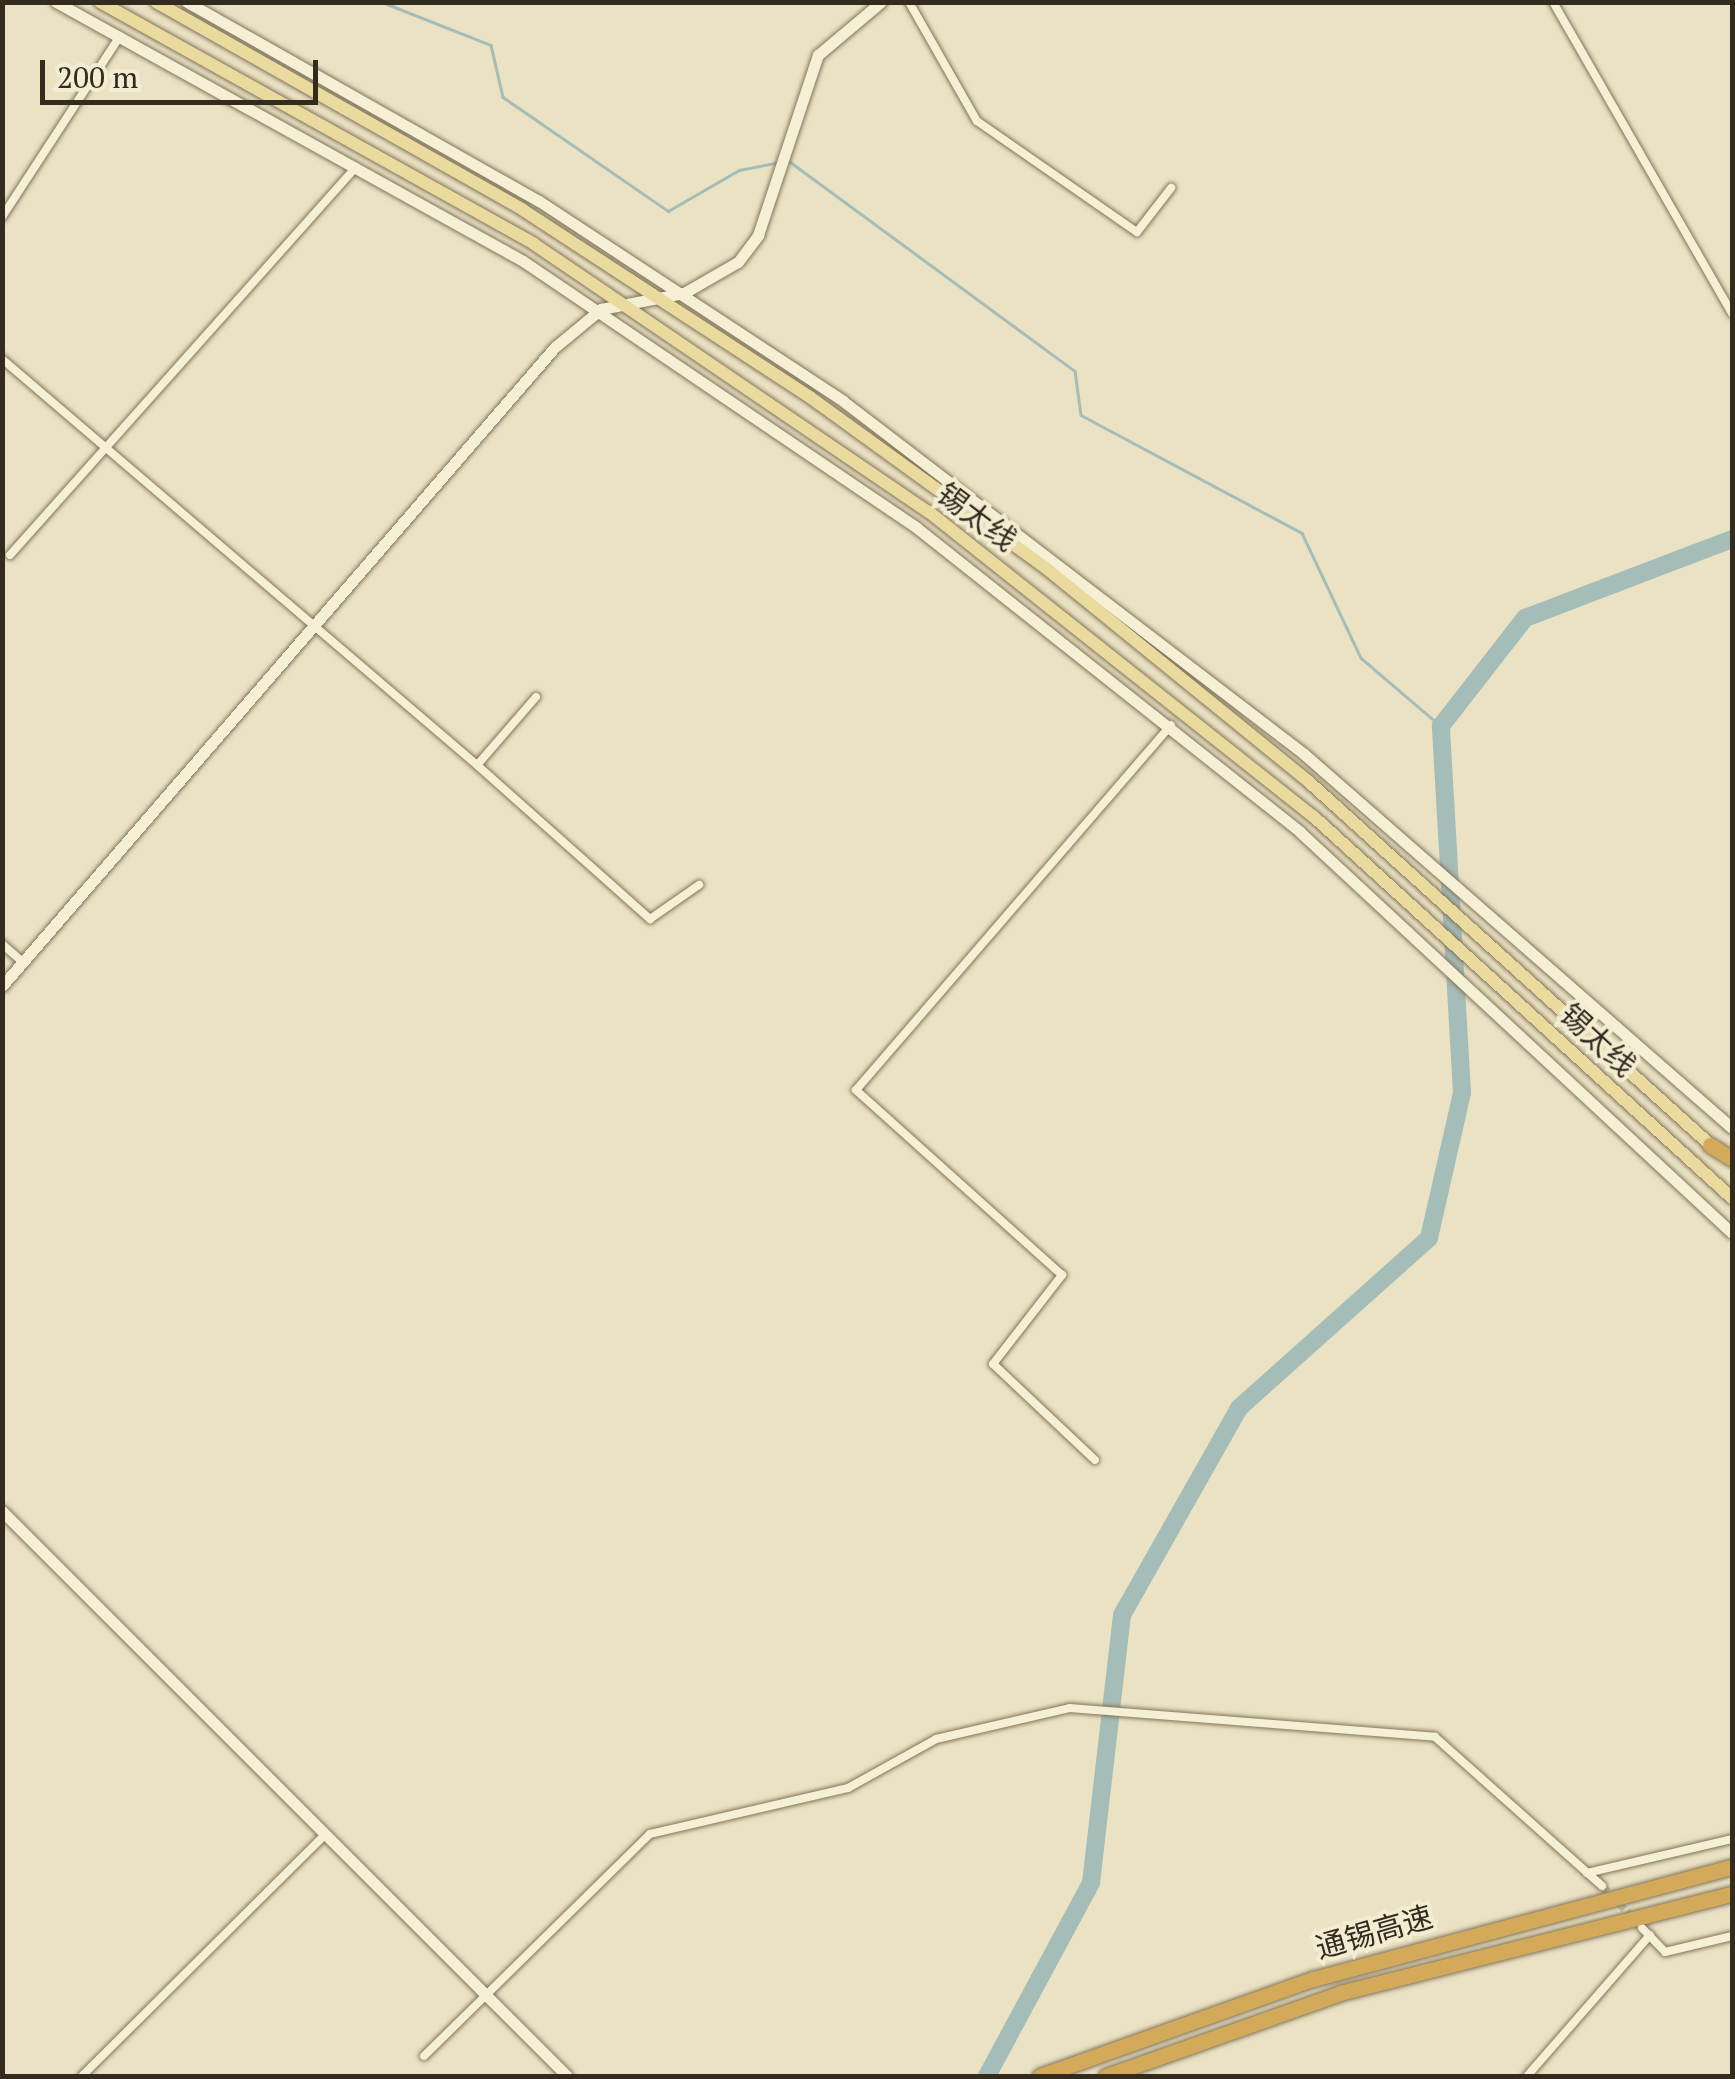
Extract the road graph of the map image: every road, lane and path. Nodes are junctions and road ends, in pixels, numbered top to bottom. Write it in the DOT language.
graph roads {
  1 [pos="56,2"];
  2 [pos="100,2"];
  3 [pos="156,2"];
  4 [pos="187,2"];
  5 [pos="881,2"];
  6 [pos="909,2"];
  7 [pos="1553,2"];
  8 [pos="120,36"];
  9 [pos="358,165"];
  10 [pos="1172,188"];
  11 [pos="2,217"];
  12 [pos="684,293"];
  13 [pos="656,296"];
  14 [pos="627,303"];
  15 [pos="600,309"];
  16 [pos="1732,312"];
  17 [pos="2,359"];
  18 [pos="104,448"];
  19 [pos="10,555"];
  20 [pos="314,628"];
  21 [pos="536,697"];
  22 [pos="1171,725"];
  23 [pos="478,764"];
  24 [pos="699,885"];
  25 [pos="2,944"];
  26 [pos="23,962"];
  27 [pos="2,986"];
  28 [pos="1732,1128"];
  29 [pos="1710,1145"];
  30 [pos="1732,1162"];
  31 [pos="1732,1198"];
  32 [pos="1732,1233"];
  33 [pos="1094,1460"];
  34 [pos="2,1511"];
  35 [pos="326,1834"];
  36 [pos="1732,1839"];
  37 [pos="1732,1868"];
  38 [pos="1588,1873"];
  39 [pos="1602,1886"];
  40 [pos="1732,1894"];
  41 [pos="1642,1928"];
  42 [pos="1650,1936"];
  43 [pos="1732,1936"];
  44 [pos="487,1996"];
  45 [pos="424,2056"];
  46 [pos="82,2076"];
  47 [pos="567,2076"];
  48 [pos="1040,2076"];
  49 [pos="1106,2076"];
  50 [pos="1527,2076"];
  1 -- 8 [label="main road"];
  2 -- 14 [label="main road, 锡太线"];
  3 -- 13 [label="main road, 锡太线"];
  4 -- 12 [label="main road"];
  5 -- 12 [label="main road"];
  6 -- 10 [label="street"];
  7 -- 16 [label="street"];
  8 -- 9 [label="main road"];
  8 -- 11 [label="street"];
  9 -- 15 [label="main road"];
  9 -- 18 [label="street"];
  12 -- 13 [label="main road"];
  12 -- 28 [label="main road"];
  13 -- 14 [label="main road"];
  13 -- 29 [label="main road, 锡太线"];
  14 -- 15 [label="main road"];
  14 -- 31 [label="main road, 锡太线"];
  15 -- 20 [label="main road"];
  15 -- 22 [label="main road"];
  17 -- 18 [label="street"];
  18 -- 19 [label="street"];
  18 -- 20 [label="street"];
  20 -- 23 [label="street"];
  20 -- 26 [label="main road"];
  21 -- 23 [label="street"];
  22 -- 32 [label="main road"];
  22 -- 33 [label="street"];
  23 -- 24 [label="street"];
  25 -- 26 [label="street"];
  26 -- 27 [label="main road"];
  29 -- 30 [label="highway"];
  34 -- 35 [label="main road"];
  35 -- 44 [label="main road"];
  35 -- 46 [label="street"];
  36 -- 38 [label="street"];
  37 -- 48 [label="highway, 通锡高速"];
  38 -- 39 [label="street"];
  38 -- 44 [label="street"];
  40 -- 49 [label="highway, 通锡高速"];
  41 -- 42 [label="street"];
  42 -- 43 [label="street"];
  42 -- 50 [label="street"];
  44 -- 45 [label="street"];
  44 -- 47 [label="main road"];
}
